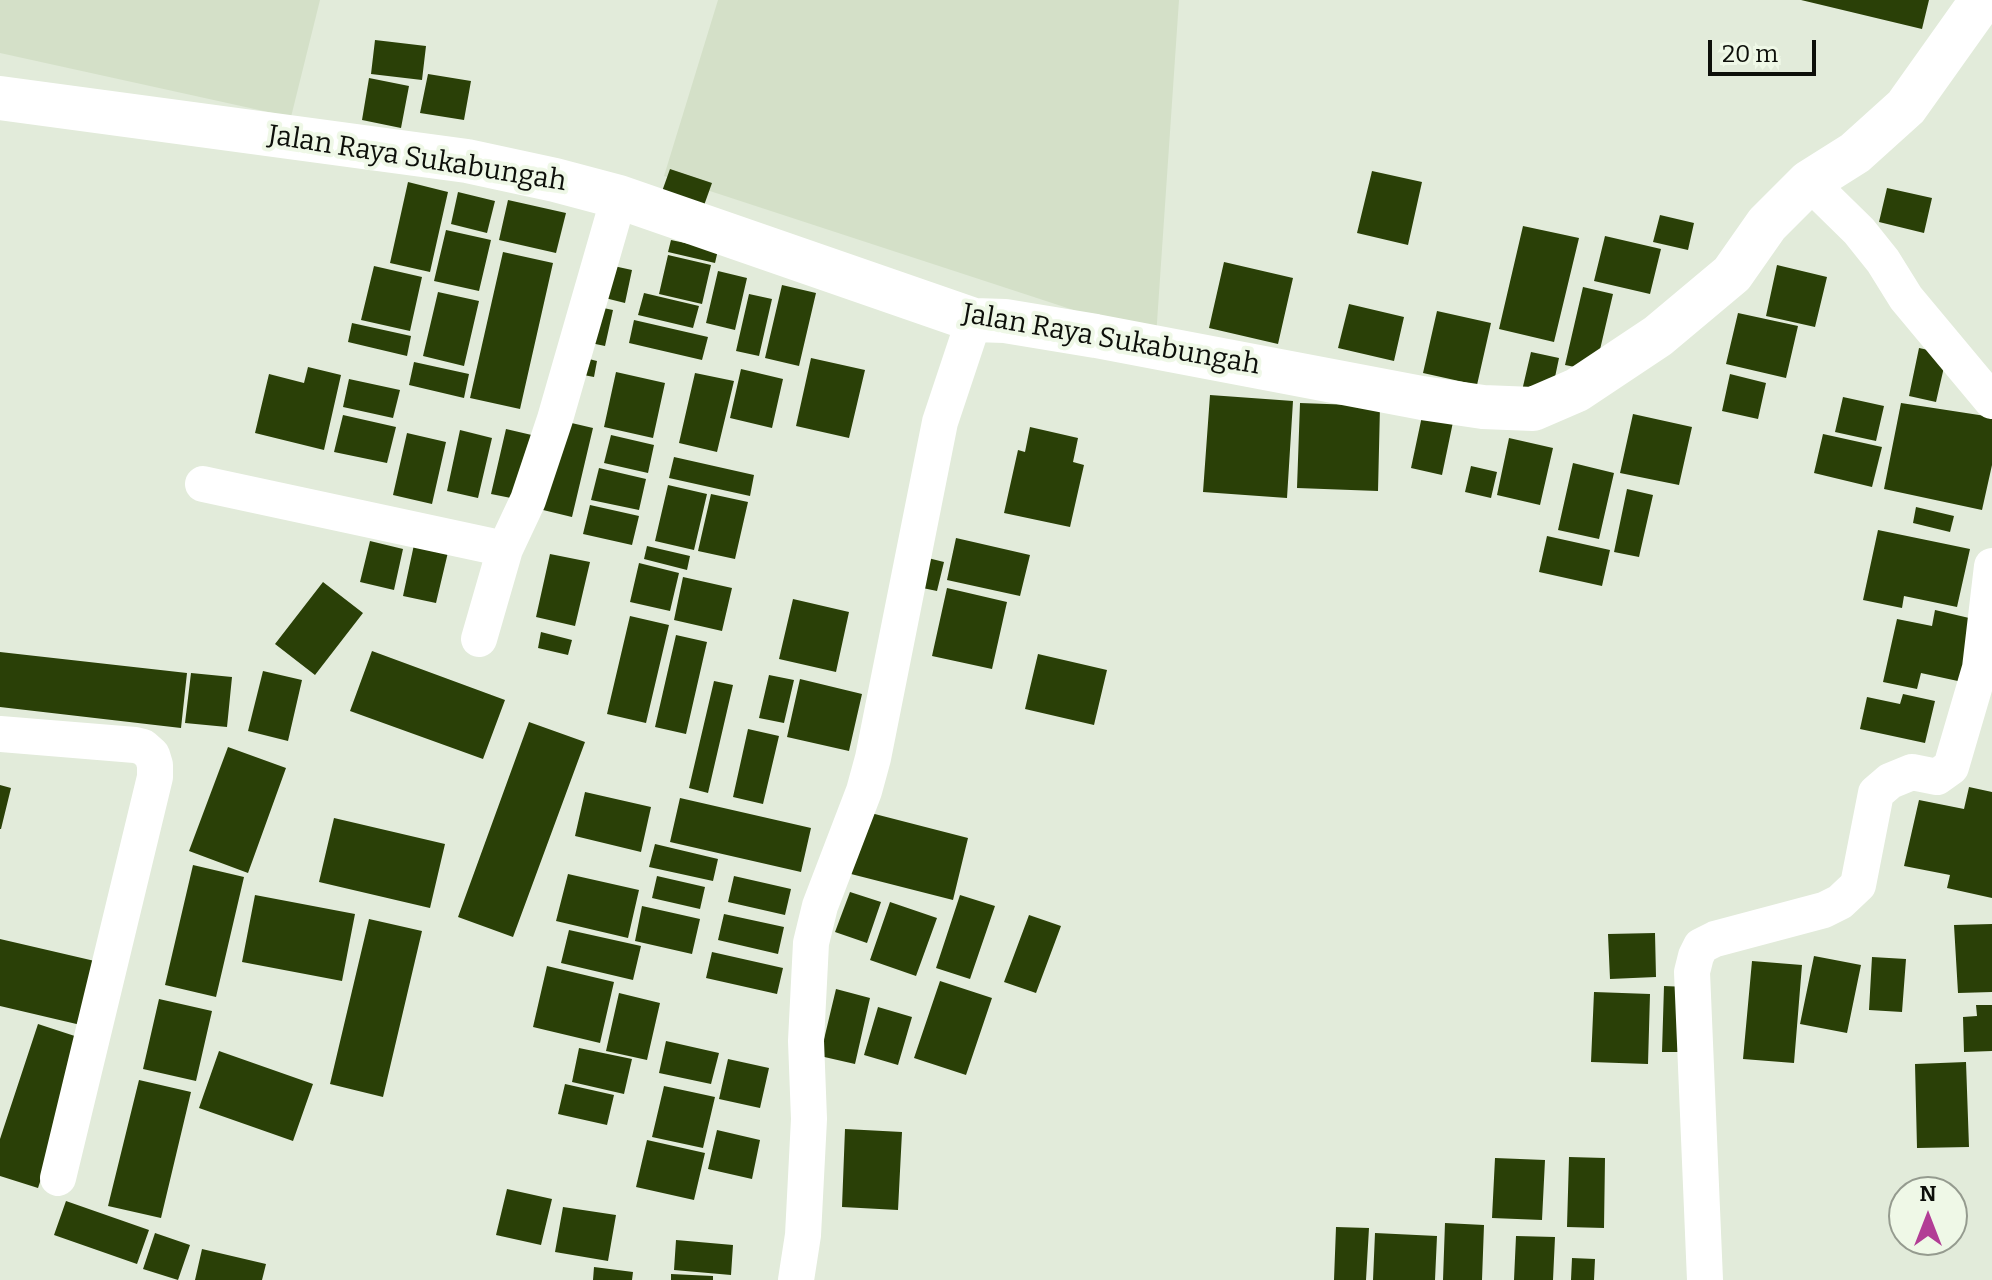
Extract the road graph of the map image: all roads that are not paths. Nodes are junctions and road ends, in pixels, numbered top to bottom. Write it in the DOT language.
graph roads {
  1 [pos="1982,0"];
  2 [pos="0,98"];
  3 [pos="1809,182"];
  4 [pos="619,197"];
  5 [pos="974,320"];
  6 [pos="1992,401"];
  7 [pos="203,484"];
  8 [pos="505,549"];
  9 [pos="1992,566"];
  10 [pos="479,639"];
  11 [pos="0,734"];
  12 [pos="58,1178"];
  13 [pos="796,1280"];
  14 [pos="1705,1280"];
  1 -- 3 [label="street, Jalan Raya Sukabungah"];
  2 -- 4 [label="street, Jalan Raya Sukabungah"];
  3 -- 5 [label="street, Jalan Raya Sukabungah"];
  3 -- 6 [label="street"];
  4 -- 5 [label="street, Jalan Raya Sukabungah"];
  4 -- 8 [label="street"];
  5 -- 13 [label="street"];
  7 -- 8 [label="street"];
  8 -- 10 [label="street"];
  9 -- 14 [label="street"];
  11 -- 12 [label="street"];
}
